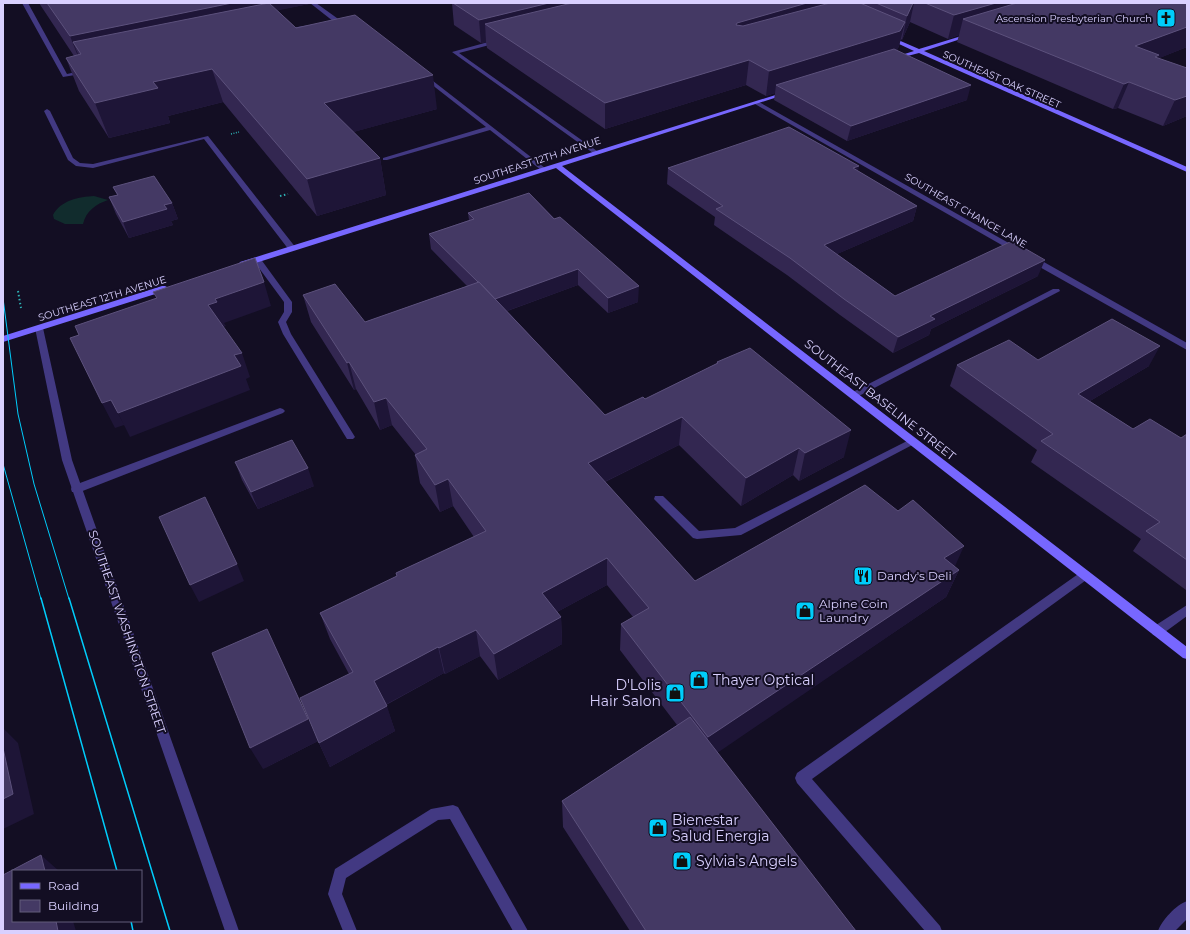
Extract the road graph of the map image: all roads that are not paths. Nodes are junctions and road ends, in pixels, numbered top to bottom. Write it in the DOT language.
graph roads {
  1 [pos="25,3"];
  2 [pos="313,3"];
  3 [pos="340,24"];
  4 [pos="326,25"];
  5 [pos="333,25"];
  6 [pos="353,29"];
  7 [pos="272,32"];
  8 [pos="980,32"];
  9 [pos="879,34"];
  10 [pos="509,39"];
  11 [pos="919,51"];
  12 [pos="884,62"];
  13 [pos="93,70"];
  14 [pos="416,70"];
  15 [pos="794,91"];
  16 [pos="757,103"];
  17 [pos="47,111"];
  18 [pos="491,128"];
  19 [pos="595,152"];
  20 [pos="385,159"];
  21 [pos="557,165"];
  22 [pos="544,169"];
  23 [pos="1187,170"];
  24 [pos="292,248"];
  25 [pos="257,260"];
  26 [pos="235,266"];
  27 [pos="176,285"];
  28 [pos="1056,291"];
  29 [pos="39,328"];
  30 [pos="3,339"];
  31 [pos="1187,347"];
  32 [pos="854,395"];
  33 [pos="280,411"];
  34 [pos="350,436"];
  35 [pos="912,441"];
  36 [pos="76,489"];
  37 [pos="659,499"];
  38 [pos="1085,575"];
  39 [pos="1187,610"];
  40 [pos="1157,631"];
  41 [pos="1187,654"];
  42 [pos="1187,908"];
  43 [pos="232,931"];
  44 [pos="350,931"];
  45 [pos="521,931"];
  46 [pos="935,931"];
  47 [pos="1165,931"];
  1 -- 13 [label="street"];
  2 -- 3 [label="street"];
  3 -- 5 [label="street"];
  3 -- 6 [label="street"];
  4 -- 7 [label="street"];
  8 -- 11 [label="street"];
  9 -- 11 [label="street, SOUTHEAST OAK STREET"];
  10 -- 19 [label="street"];
  11 -- 12 [label="street"];
  11 -- 23 [label="street, SOUTHEAST OAK STREET"];
  14 -- 18 [label="street"];
  15 -- 16 [label="street, SOUTHEAST 12TH AVENUE"];
  16 -- 19 [label="street, SOUTHEAST 12TH AVENUE"];
  16 -- 31 [label="street, SOUTHEAST CHANCE LANE"];
  17 -- 24 [label="street"];
  18 -- 20 [label="street"];
  18 -- 22 [label="street"];
  19 -- 21 [label="street, SOUTHEAST 12TH AVENUE"];
  21 -- 22 [label="street, SOUTHEAST 12TH AVENUE"];
  21 -- 32 [label="street, SOUTHEAST BASELINE STREET"];
  22 -- 24 [label="street, SOUTHEAST 12TH AVENUE"];
  24 -- 25 [label="street, SOUTHEAST 12TH AVENUE"];
  25 -- 26 [label="street, SOUTHEAST 12TH AVENUE"];
  25 -- 34 [label="street"];
  27 -- 29 [label="street, SOUTHEAST 12TH AVENUE"];
  28 -- 32 [label="street"];
  29 -- 30 [label="street, SOUTHEAST 12TH AVENUE"];
  29 -- 36 [label="street, SOUTHEAST WASHINGTON STREET"];
  32 -- 35 [label="street, SOUTHEAST BASELINE STREET"];
  33 -- 36 [label="street"];
  35 -- 37 [label="street"];
  35 -- 38 [label="street, SOUTHEAST BASELINE STREET"];
  36 -- 43 [label="street, SOUTHEAST WASHINGTON STREET"];
  38 -- 40 [label="street, SOUTHEAST BASELINE STREET"];
  38 -- 46 [label="street"];
  39 -- 40 [label="street"];
  40 -- 41 [label="street, SOUTHEAST BASELINE STREET"];
  42 -- 47 [label="street"];
  44 -- 45 [label="street"];
}
